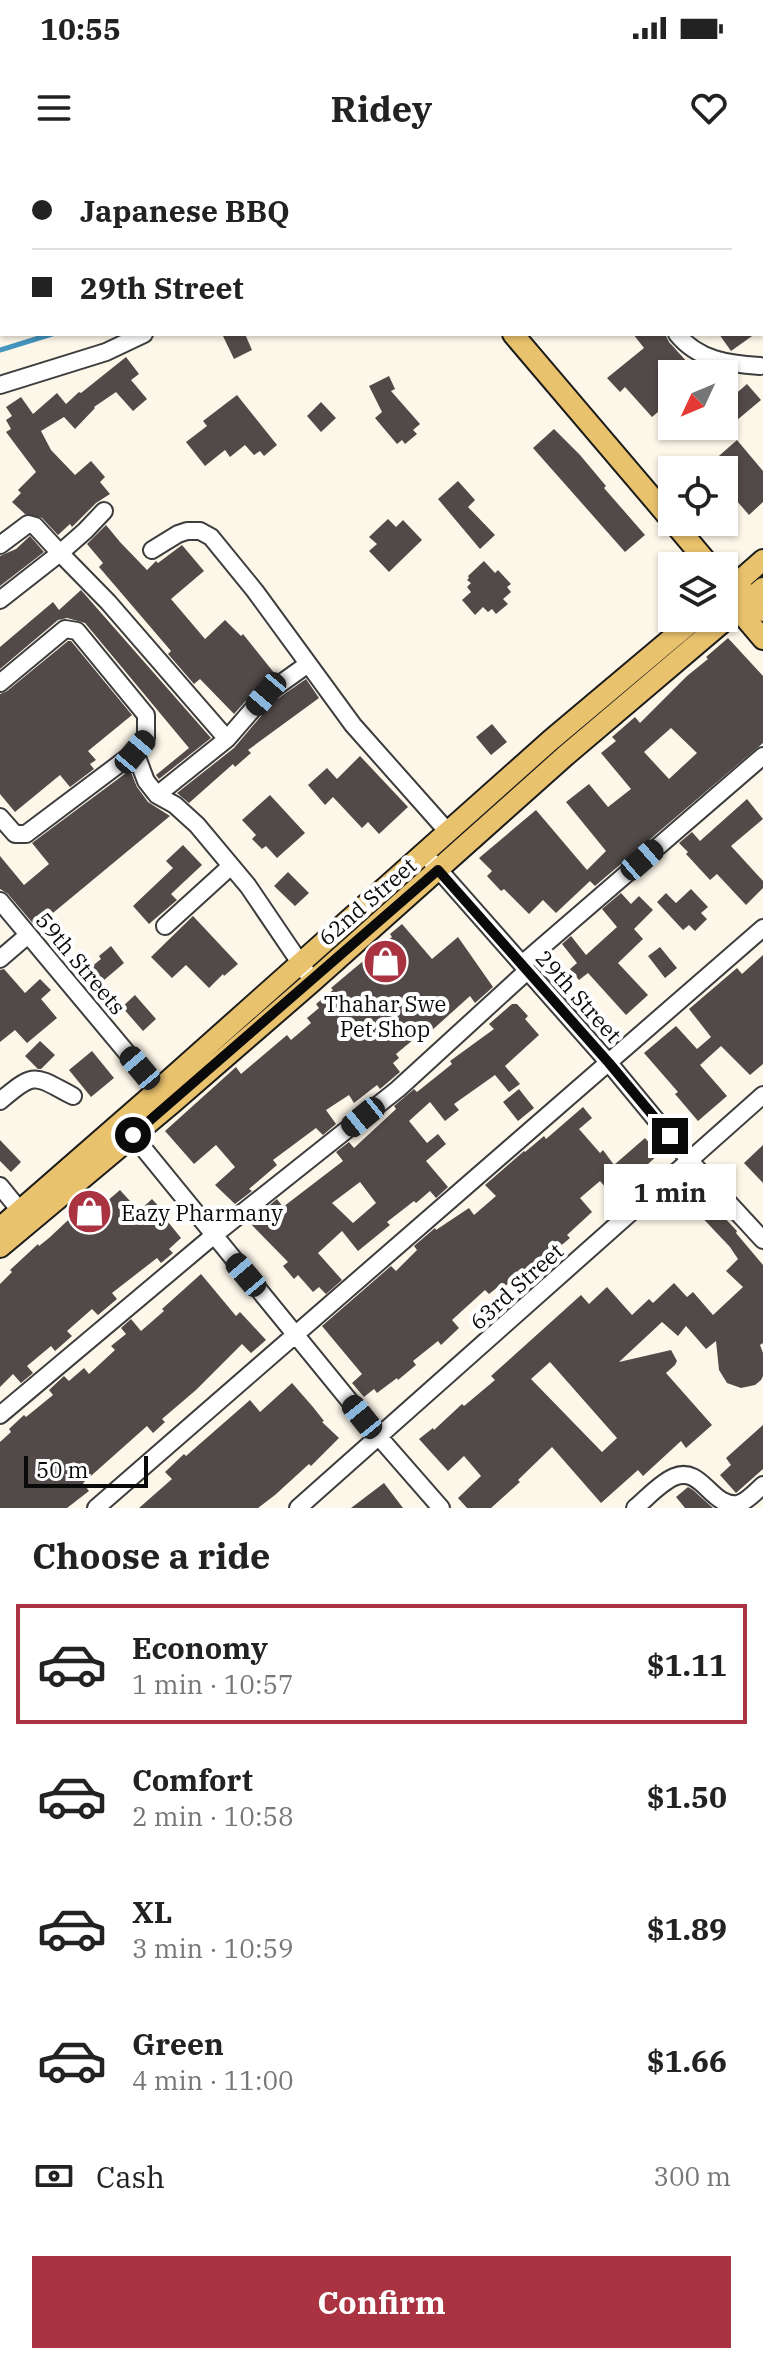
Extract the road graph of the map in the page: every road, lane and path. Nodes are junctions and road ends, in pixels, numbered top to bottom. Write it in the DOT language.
graph roads {
  1 [pos="140,336"];
  2 [pos="515,336"];
  3 [pos="679,336"];
  4 [pos="762,368"];
  5 [pos="0,385"];
  6 [pos="658,503"];
  7 [pos="104,511"];
  8 [pos="686,536"];
  9 [pos="0,545"];
  10 [pos="152,550"];
  11 [pos="700,552"];
  12 [pos="60,553"];
  13 [pos="763,560"];
  14 [pos="738,579"];
  15 [pos="0,600"];
  16 [pos="754,602"];
  17 [pos="679,632"];
  18 [pos="763,639"];
  19 [pos="308,664"];
  20 [pos="0,683"];
  21 [pos="227,739"];
  22 [pos="135,752"];
  23 [pos="763,756"];
  24 [pos="157,795"];
  25 [pos="0,817"];
  26 [pos="448,832"];
  27 [pos="424,854"];
  28 [pos="231,866"];
  29 [pos="438,870"];
  30 [pos="0,901"];
  31 [pos="165,926"];
  32 [pos="763,928"];
  33 [pos="28,935"];
  34 [pos="0,959"];
  35 [pos="300,962"];
  36 [pos="524,968"];
  37 [pos="313,981"];
  38 [pos="609,1063"];
  39 [pos="158,1090"];
  40 [pos="763,1095"];
  41 [pos="73,1096"];
  42 [pos="0,1101"];
  43 [pos="127,1128"];
  44 [pos="690,1161"];
  45 [pos="0,1186"];
  46 [pos="24,1216"];
  47 [pos="0,1228"];
  48 [pos="213,1236"];
  49 [pos="763,1240"];
  50 [pos="0,1247"];
  51 [pos="296,1334"];
  52 [pos="0,1415"];
  53 [pos="379,1437"];
  54 [pos="763,1485"];
  55 [pos="437,1507"];
  56 [pos="96,1508"];
  57 [pos="298,1508"];
  58 [pos="635,1508"];
  1 -- 5 [label="street"];
  2 -- 6 [label="main road"];
  3 -- 4 [label="street"];
  7 -- 12 [label="street"];
  8 -- 11 [label="main road"];
  9 -- 12 [label="street"];
  10 -- 19 [label="street"];
  12 -- 15 [label="street"];
  12 -- 21 [label="street"];
  13 -- 14 [label="main road"];
  16 -- 18 [label="main road"];
  16 -- 29 [label="main road, 62nd Street"];
  17 -- 26 [label="main road, 62nd Street"];
  19 -- 21 [label="street"];
  19 -- 26 [label="street"];
  20 -- 22 [label="street"];
  21 -- 24 [label="street"];
  22 -- 24 [label="street"];
  22 -- 25 [label="street"];
  23 -- 36 [label="street"];
  24 -- 28 [label="street"];
  26 -- 27 [label="main road, 62nd Street"];
  27 -- 29 [label="street, 29th Street"];
  27 -- 35 [label="main road, 62nd Street"];
  28 -- 31 [label="street"];
  28 -- 35 [label="street"];
  29 -- 36 [label="street, 29th Street"];
  29 -- 37 [label="main road, 62nd Street"];
  30 -- 33 [label="street, 59th Streets"];
  32 -- 38 [label="street"];
  33 -- 34 [label="street"];
  33 -- 39 [label="street, 59th Streets"];
  35 -- 37 [label="street"];
  35 -- 39 [label="main road, 62nd Street"];
  36 -- 38 [label="street, 29th Street"];
  36 -- 48 [label="street"];
  37 -- 43 [label="main road, 62nd Street"];
  38 -- 44 [label="street, 29th Street"];
  38 -- 51 [label="street"];
  39 -- 43 [label="main road, 62nd Street"];
  40 -- 44 [label="street, 63rd Street"];
  41 -- 42 [label="street"];
  43 -- 46 [label="main road, 62nd Street"];
  43 -- 48 [label="street"];
  44 -- 49 [label="street, 29th Street"];
  44 -- 53 [label="street, 63rd Street"];
  45 -- 46 [label="street"];
  46 -- 47 [label="main road, 62nd Street"];
  46 -- 50 [label="main road, 62nd Street"];
  48 -- 51 [label="street"];
  48 -- 52 [label="street"];
  51 -- 53 [label="street"];
  51 -- 56 [label="street"];
  53 -- 55 [label="street"];
  53 -- 57 [label="street, 63rd Street"];
  54 -- 58 [label="street"];
}
